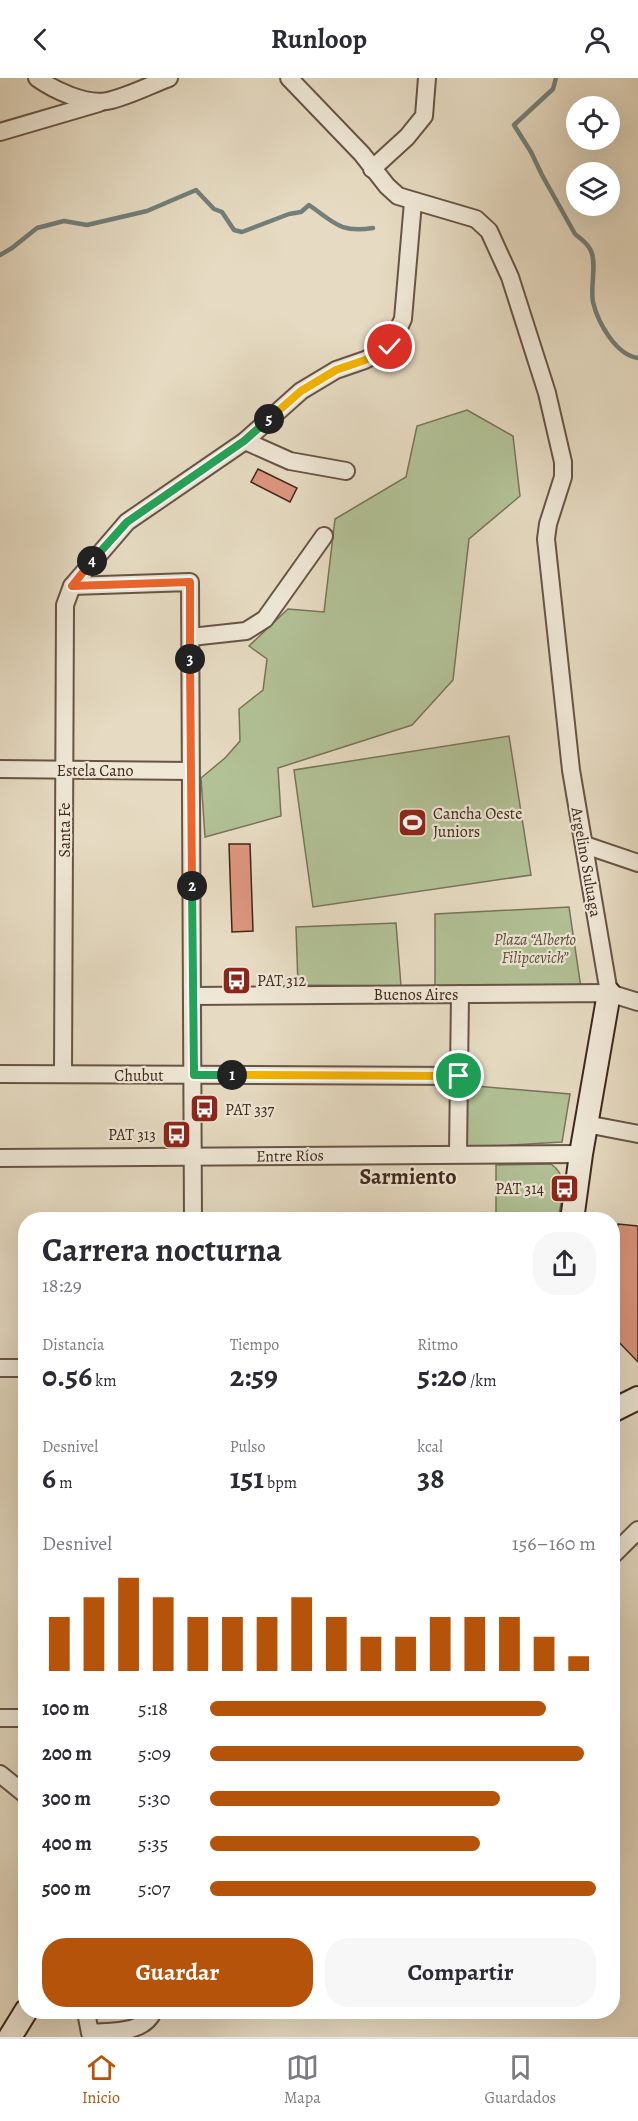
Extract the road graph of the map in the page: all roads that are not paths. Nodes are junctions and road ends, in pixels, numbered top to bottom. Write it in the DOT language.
graph roads {
  1 [pos="37,78"];
  2 [pos="169,78"];
  3 [pos="289,78"];
  4 [pos="427,78"];
  5 [pos="106,101"];
  6 [pos="0,132"];
  7 [pos="372,169"];
  8 [pos="413,202"];
  9 [pos="244,441"];
  10 [pos="346,471"];
  11 [pos="324,536"];
  12 [pos="72,586"];
  13 [pos="191,637"];
  14 [pos="0,770"];
  15 [pos="64,770"];
  16 [pos="190,771"];
  17 [pos="585,845"];
  18 [pos="638,863"];
  19 [pos="609,993"];
  20 [pos="460,994"];
  21 [pos="194,996"];
  22 [pos="638,1002"];
  23 [pos="0,1074"];
  24 [pos="63,1074"];
  25 [pos="194,1075"];
  26 [pos="459,1076"];
  27 [pos="586,1124"];
  28 [pos="638,1134"];
  29 [pos="458,1154"];
  30 [pos="580,1154"];
  31 [pos="194,1156"];
  32 [pos="0,1158"];
  33 [pos="193,1212"];
  34 [pos="574,1212"];
  35 [pos="0,1368"];
  36 [pos="18,1368"];
  37 [pos="638,1398"];
  38 [pos="620,1407"];
  39 [pos="638,1530"];
  40 [pos="620,1548"];
  41 [pos="0,1718"];
  42 [pos="18,1718"];
  43 [pos="0,1774"];
  44 [pos="18,1789"];
  45 [pos="21,2019"];
  46 [pos="87,2019"];
  47 [pos="147,2019"];
  48 [pos="10,2037"];
  1 -- 5 [label="street"];
  2 -- 5 [label="street"];
  3 -- 7 [label="street, Argelino Suluaga"];
  4 -- 7 [label="street"];
  5 -- 6 [label="street"];
  7 -- 8 [label="street, Argelino Suluaga"];
  8 -- 9 [label="street"];
  8 -- 17 [label="street, Argelino Suluaga"];
  9 -- 10 [label="street"];
  9 -- 12 [label="street"];
  11 -- 13 [label="street"];
  12 -- 13 [label="street"];
  12 -- 15 [label="street, Santa Fe"];
  13 -- 16 [label="street"];
  14 -- 15 [label="street, Estela Cano"];
  15 -- 16 [label="street, Estela Cano"];
  15 -- 24 [label="street, Santa Fe"];
  16 -- 21 [label="street"];
  17 -- 18 [label="street"];
  17 -- 19 [label="street, Argelino Suluaga"];
  19 -- 20 [label="street, Buenos Aires"];
  19 -- 22 [label="street, Buenos Aires"];
  19 -- 27 [label="street, Argelino Suluaga"];
  20 -- 21 [label="street, Buenos Aires"];
  20 -- 26 [label="street"];
  21 -- 25 [label="street"];
  23 -- 24 [label="street, Chubut"];
  24 -- 25 [label="street, Chubut"];
  25 -- 26 [label="street, Chubut"];
  25 -- 31 [label="street"];
  26 -- 29 [label="street"];
  27 -- 28 [label="street"];
  27 -- 30 [label="street, Argelino Suluaga"];
  29 -- 30 [label="street, Entre Ríos"];
  29 -- 31 [label="street, Entre Ríos"];
  30 -- 34 [label="street, Argelino Suluaga"];
  31 -- 32 [label="street, Entre Ríos"];
  31 -- 33 [label="street"];
  35 -- 36 [label="street"];
  37 -- 38 [label="street"];
  39 -- 40 [label="street"];
  41 -- 42 [label="street"];
  43 -- 44 [label="street"];
  45 -- 48 [label="street"];
  46 -- 47 [label="street"];
}
